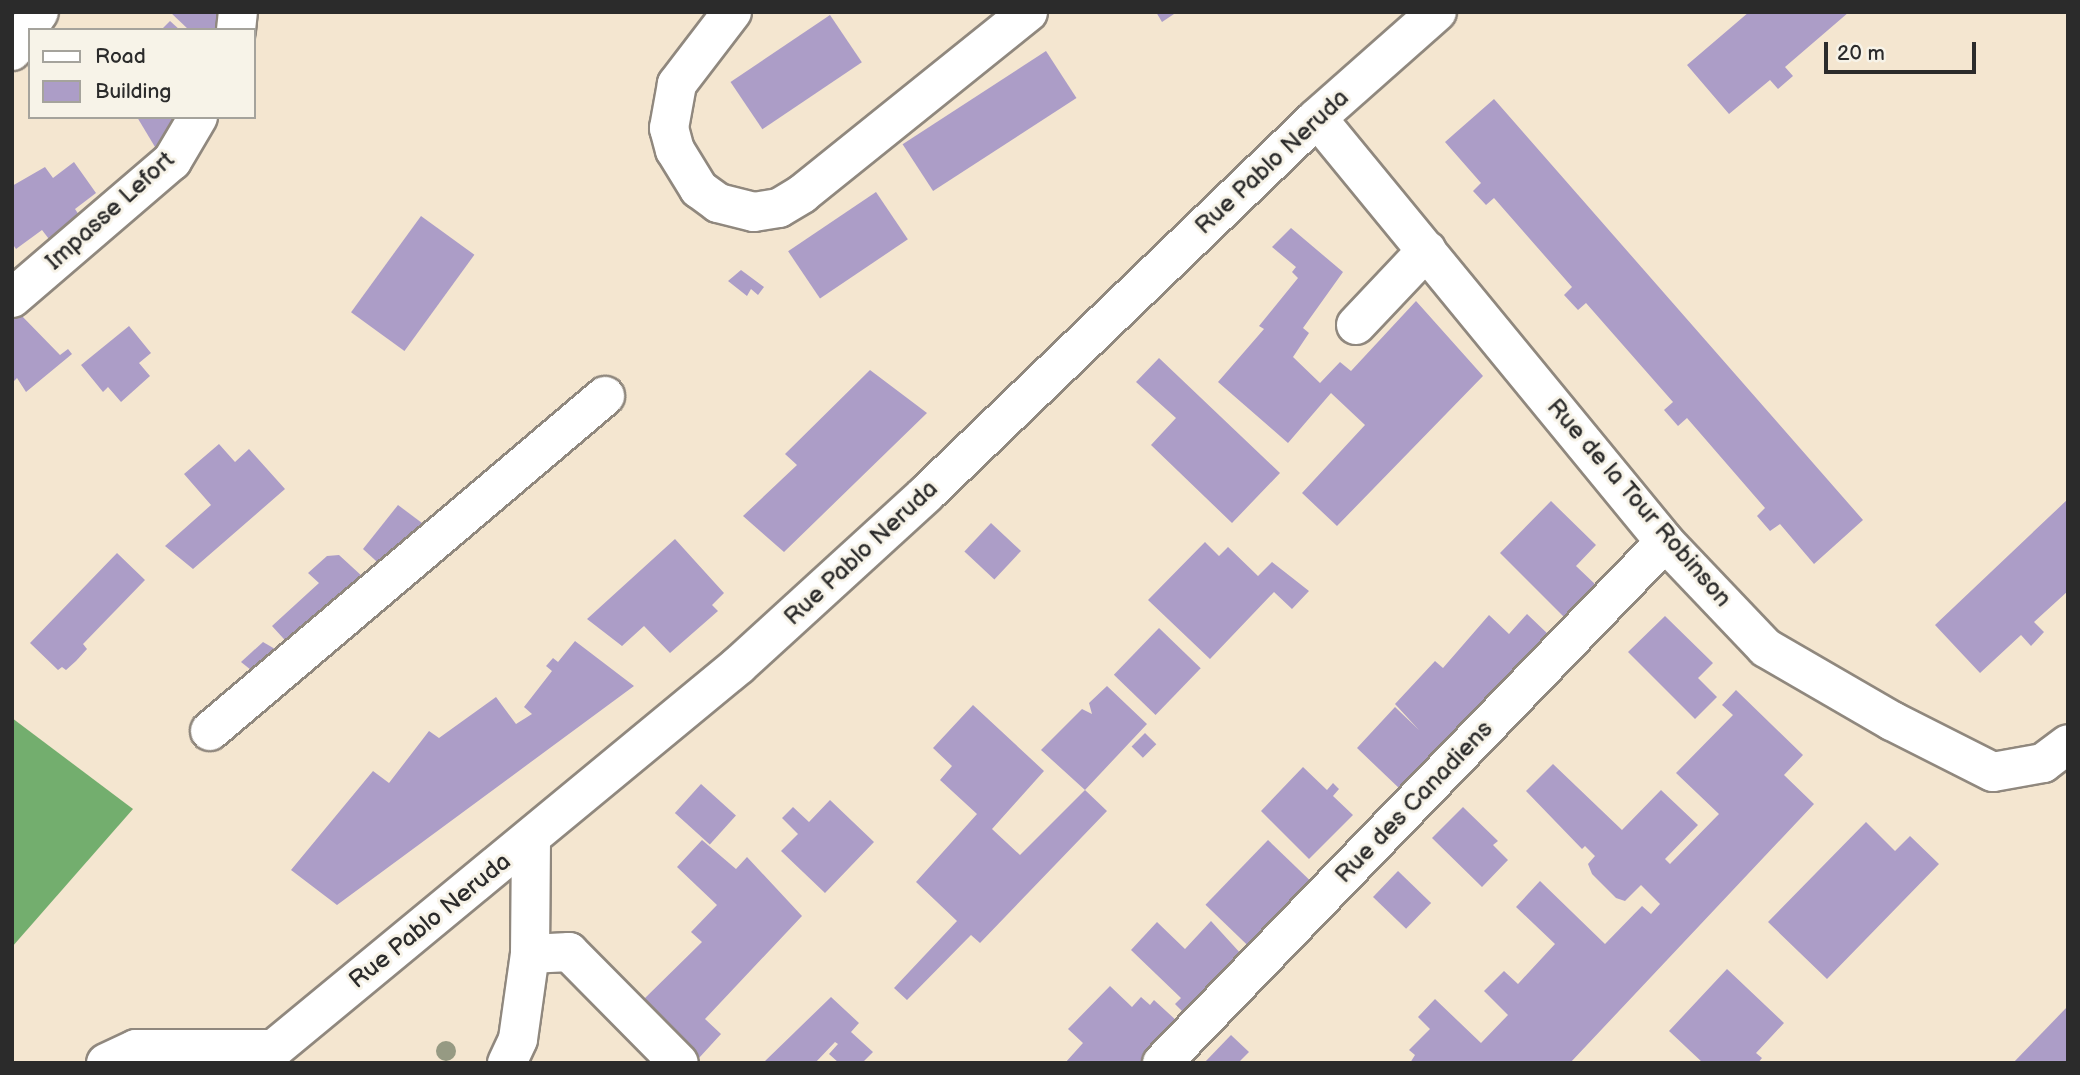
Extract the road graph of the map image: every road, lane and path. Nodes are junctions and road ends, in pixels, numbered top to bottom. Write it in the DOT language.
graph roads {
  1 [pos="39,12"];
  2 [pos="733,12"];
  3 [pos="1028,12"];
  4 [pos="1437,12"];
  5 [pos="12,51"];
  6 [pos="1317,118"];
  7 [pos="197,119"];
  8 [pos="1427,250"];
  9 [pos="12,298"];
  10 [pos="1356,325"];
  11 [pos="605,396"];
  12 [pos="1665,542"];
  13 [pos="210,731"];
  14 [pos="2055,754"];
  15 [pos="531,839"];
  16 [pos="530,954"];
  17 [pos="266,1056"];
  18 [pos="106,1063"];
  19 [pos="507,1063"];
  20 [pos="679,1063"];
  21 [pos="1162,1063"];
  1 -- 5 [label="street"];
  2 -- 3 [label="street"];
  4 -- 6 [label="street, Rue Pablo Neruda"];
  6 -- 8 [label="street, Rue de la Tour Robinson"];
  6 -- 15 [label="street, Rue Pablo Neruda"];
  7 -- 9 [label="street, Impasse Lefort"];
  8 -- 10 [label="street"];
  8 -- 12 [label="street, Rue de la Tour Robinson"];
  11 -- 13 [label="street"];
  12 -- 14 [label="street, Rue de la Tour Robinson"];
  12 -- 21 [label="street, Rue des Canadiens"];
  15 -- 16 [label="street"];
  15 -- 17 [label="street, Rue Pablo Neruda"];
  16 -- 19 [label="street"];
  16 -- 20 [label="street"];
  17 -- 18 [label="street"];
}
